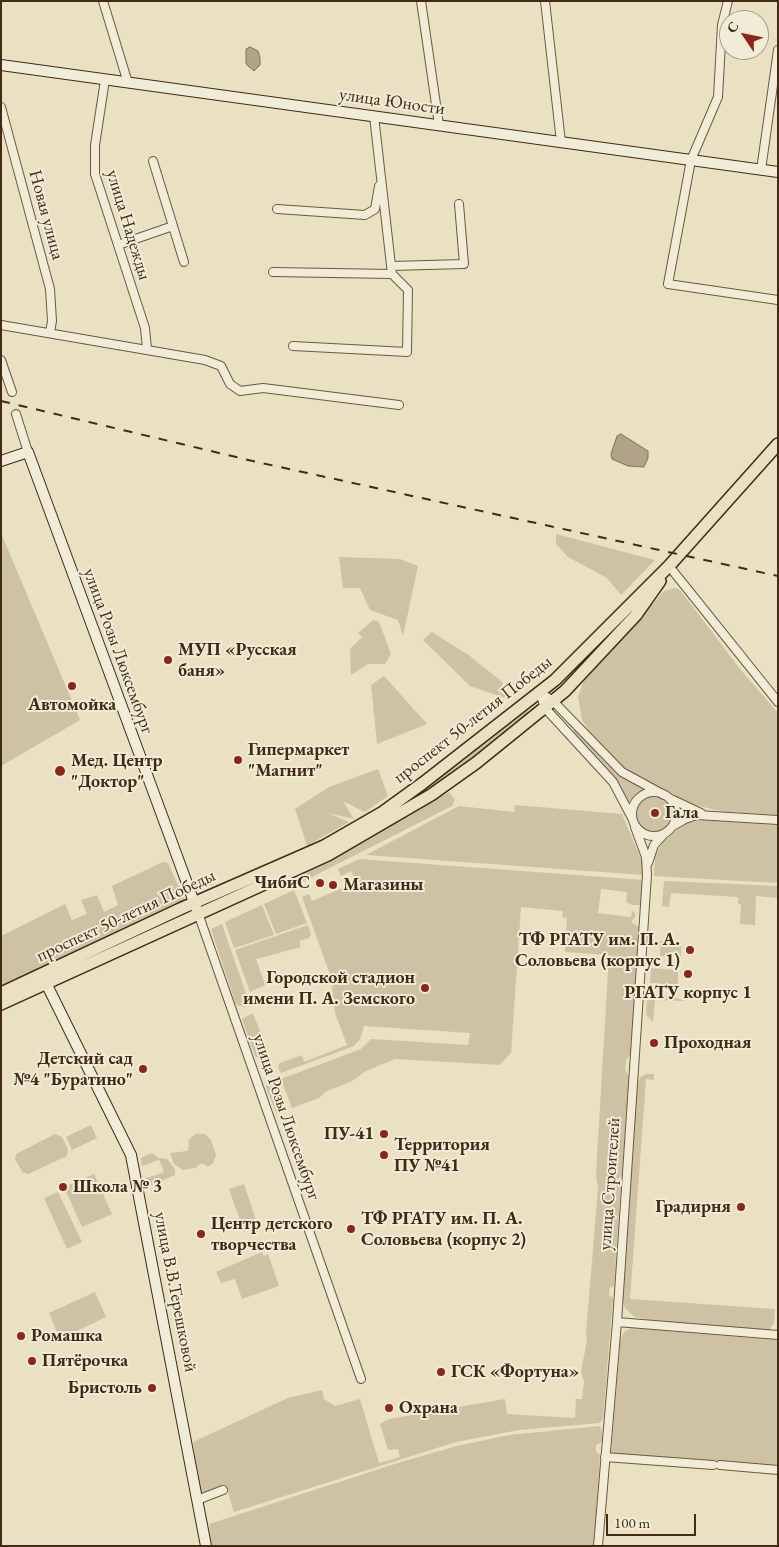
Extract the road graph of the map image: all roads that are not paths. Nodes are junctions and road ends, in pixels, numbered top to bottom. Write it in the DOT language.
graph roads {
  1 [pos="102,1"];
  2 [pos="421,1"];
  3 [pos="545,1"];
  4 [pos="728,1"];
  5 [pos="778,50"];
  6 [pos="1,64"];
  7 [pos="106,80"];
  8 [pos="128,83"];
  9 [pos="1,107"];
  10 [pos="374,116"];
  11 [pos="439,125"];
  12 [pos="561,142"];
  13 [pos="692,160"];
  14 [pos="153,162"];
  15 [pos="761,170"];
  16 [pos="778,172"];
  17 [pos="381,176"];
  18 [pos="459,204"];
  19 [pos="277,209"];
  20 [pos="173,226"];
  21 [pos="118,245"];
  22 [pos="184,262"];
  23 [pos="391,270"];
  24 [pos="273,272"];
  25 [pos="778,300"];
  26 [pos="1,325"];
  27 [pos="50,332"];
  28 [pos="293,346"];
  29 [pos="147,349"];
  30 [pos="1,360"];
  31 [pos="12,392"];
  32 [pos="399,405"];
  33 [pos="16,414"];
  34 [pos="778,444"];
  35 [pos="28,452"];
  36 [pos="1,461"];
  37 [pos="669,566"];
  38 [pos="540,693"];
  39 [pos="778,702"];
  40 [pos="549,704"];
  41 [pos="666,796"];
  42 [pos="708,815"];
  43 [pos="632,818"];
  44 [pos="778,820"];
  45 [pos="635,826"];
  46 [pos="672,827"];
  47 [pos="665,833"];
  48 [pos="648,865"];
  49 [pos="196,908"];
  50 [pos="43,979"];
  51 [pos="1,993"];
  52 [pos="1,1004"];
  53 [pos="617,1322"];
  54 [pos="778,1335"];
  55 [pos="361,1379"];
  56 [pos="605,1457"];
  57 [pos="778,1470"];
  58 [pos="223,1490"];
  59 [pos="199,1500"];
  60 [pos="205,1516"];
  61 [pos="206,1546"];
  62 [pos="598,1546"];
  1 -- 8 [label="street"];
  2 -- 11 [label="street"];
  3 -- 12 [label="street"];
  4 -- 13 [label="street"];
  5 -- 15 [label="street"];
  6 -- 7 [label="street, улица Юности"];
  7 -- 8 [label="street, улица Юности"];
  7 -- 21 [label="street, улица Надежды"];
  8 -- 10 [label="street, улица Юности"];
  9 -- 27 [label="street, Новая улица"];
  10 -- 11 [label="street, улица Юности"];
  10 -- 17 [label="street"];
  11 -- 12 [label="street, улица Юности"];
  12 -- 13 [label="street, улица Юности"];
  13 -- 15 [label="street, улица Юности"];
  13 -- 25 [label="street"];
  14 -- 20 [label="street"];
  15 -- 16 [label="street, улица Юности"];
  17 -- 19 [label="street"];
  17 -- 23 [label="street"];
  18 -- 23 [label="street"];
  20 -- 21 [label="street"];
  20 -- 22 [label="street"];
  21 -- 29 [label="street, улица Надежды"];
  23 -- 24 [label="street"];
  23 -- 28 [label="street"];
  26 -- 27 [label="street"];
  27 -- 29 [label="street"];
  29 -- 32 [label="street"];
  30 -- 31 [label="street"];
  33 -- 35 [label="street, улица Розы Люксембург"];
  34 -- 37 [label="main road"];
  35 -- 36 [label="street"];
  35 -- 49 [label="street, улица Розы Люксембург"];
  37 -- 38 [label="main road, проспект 50-летия Победы"];
  37 -- 39 [label="street"];
  37 -- 40 [label="main road, проспект 50-летия Победы"];
  38 -- 40 [label="street"];
  38 -- 49 [label="main road, проспект 50-летия Победы"];
  40 -- 41 [label="street"];
  40 -- 43 [label="street"];
  40 -- 49 [label="main road, проспект 50-летия Победы"];
  41 -- 42 [label="street"];
  41 -- 43 [label="street"];
  41 -- 46 [label="street"];
  42 -- 44 [label="street"];
  42 -- 46 [label="street"];
  43 -- 45 [label="street"];
  45 -- 47 [label="street"];
  45 -- 48 [label="street, улица Строителей"];
  46 -- 47 [label="street"];
  47 -- 48 [label="street"];
  48 -- 53 [label="street, улица Строителей"];
  49 -- 50 [label="main road, проспект 50-летия Победы"];
  49 -- 55 [label="street, улица Розы Люксембург"];
  50 -- 51 [label="main road, проспект 50-летия Победы"];
  50 -- 52 [label="main road, проспект 50-летия Победы"];
  50 -- 59 [label="street, улица В.В.Терешковой"];
  53 -- 54 [label="street"];
  53 -- 56 [label="street, улица Строителей"];
  56 -- 57 [label="street"];
  56 -- 62 [label="street, улица Строителей"];
  58 -- 59 [label="street"];
  59 -- 60 [label="street"];
  59 -- 61 [label="street, улица В.В.Терешковой"];
}
